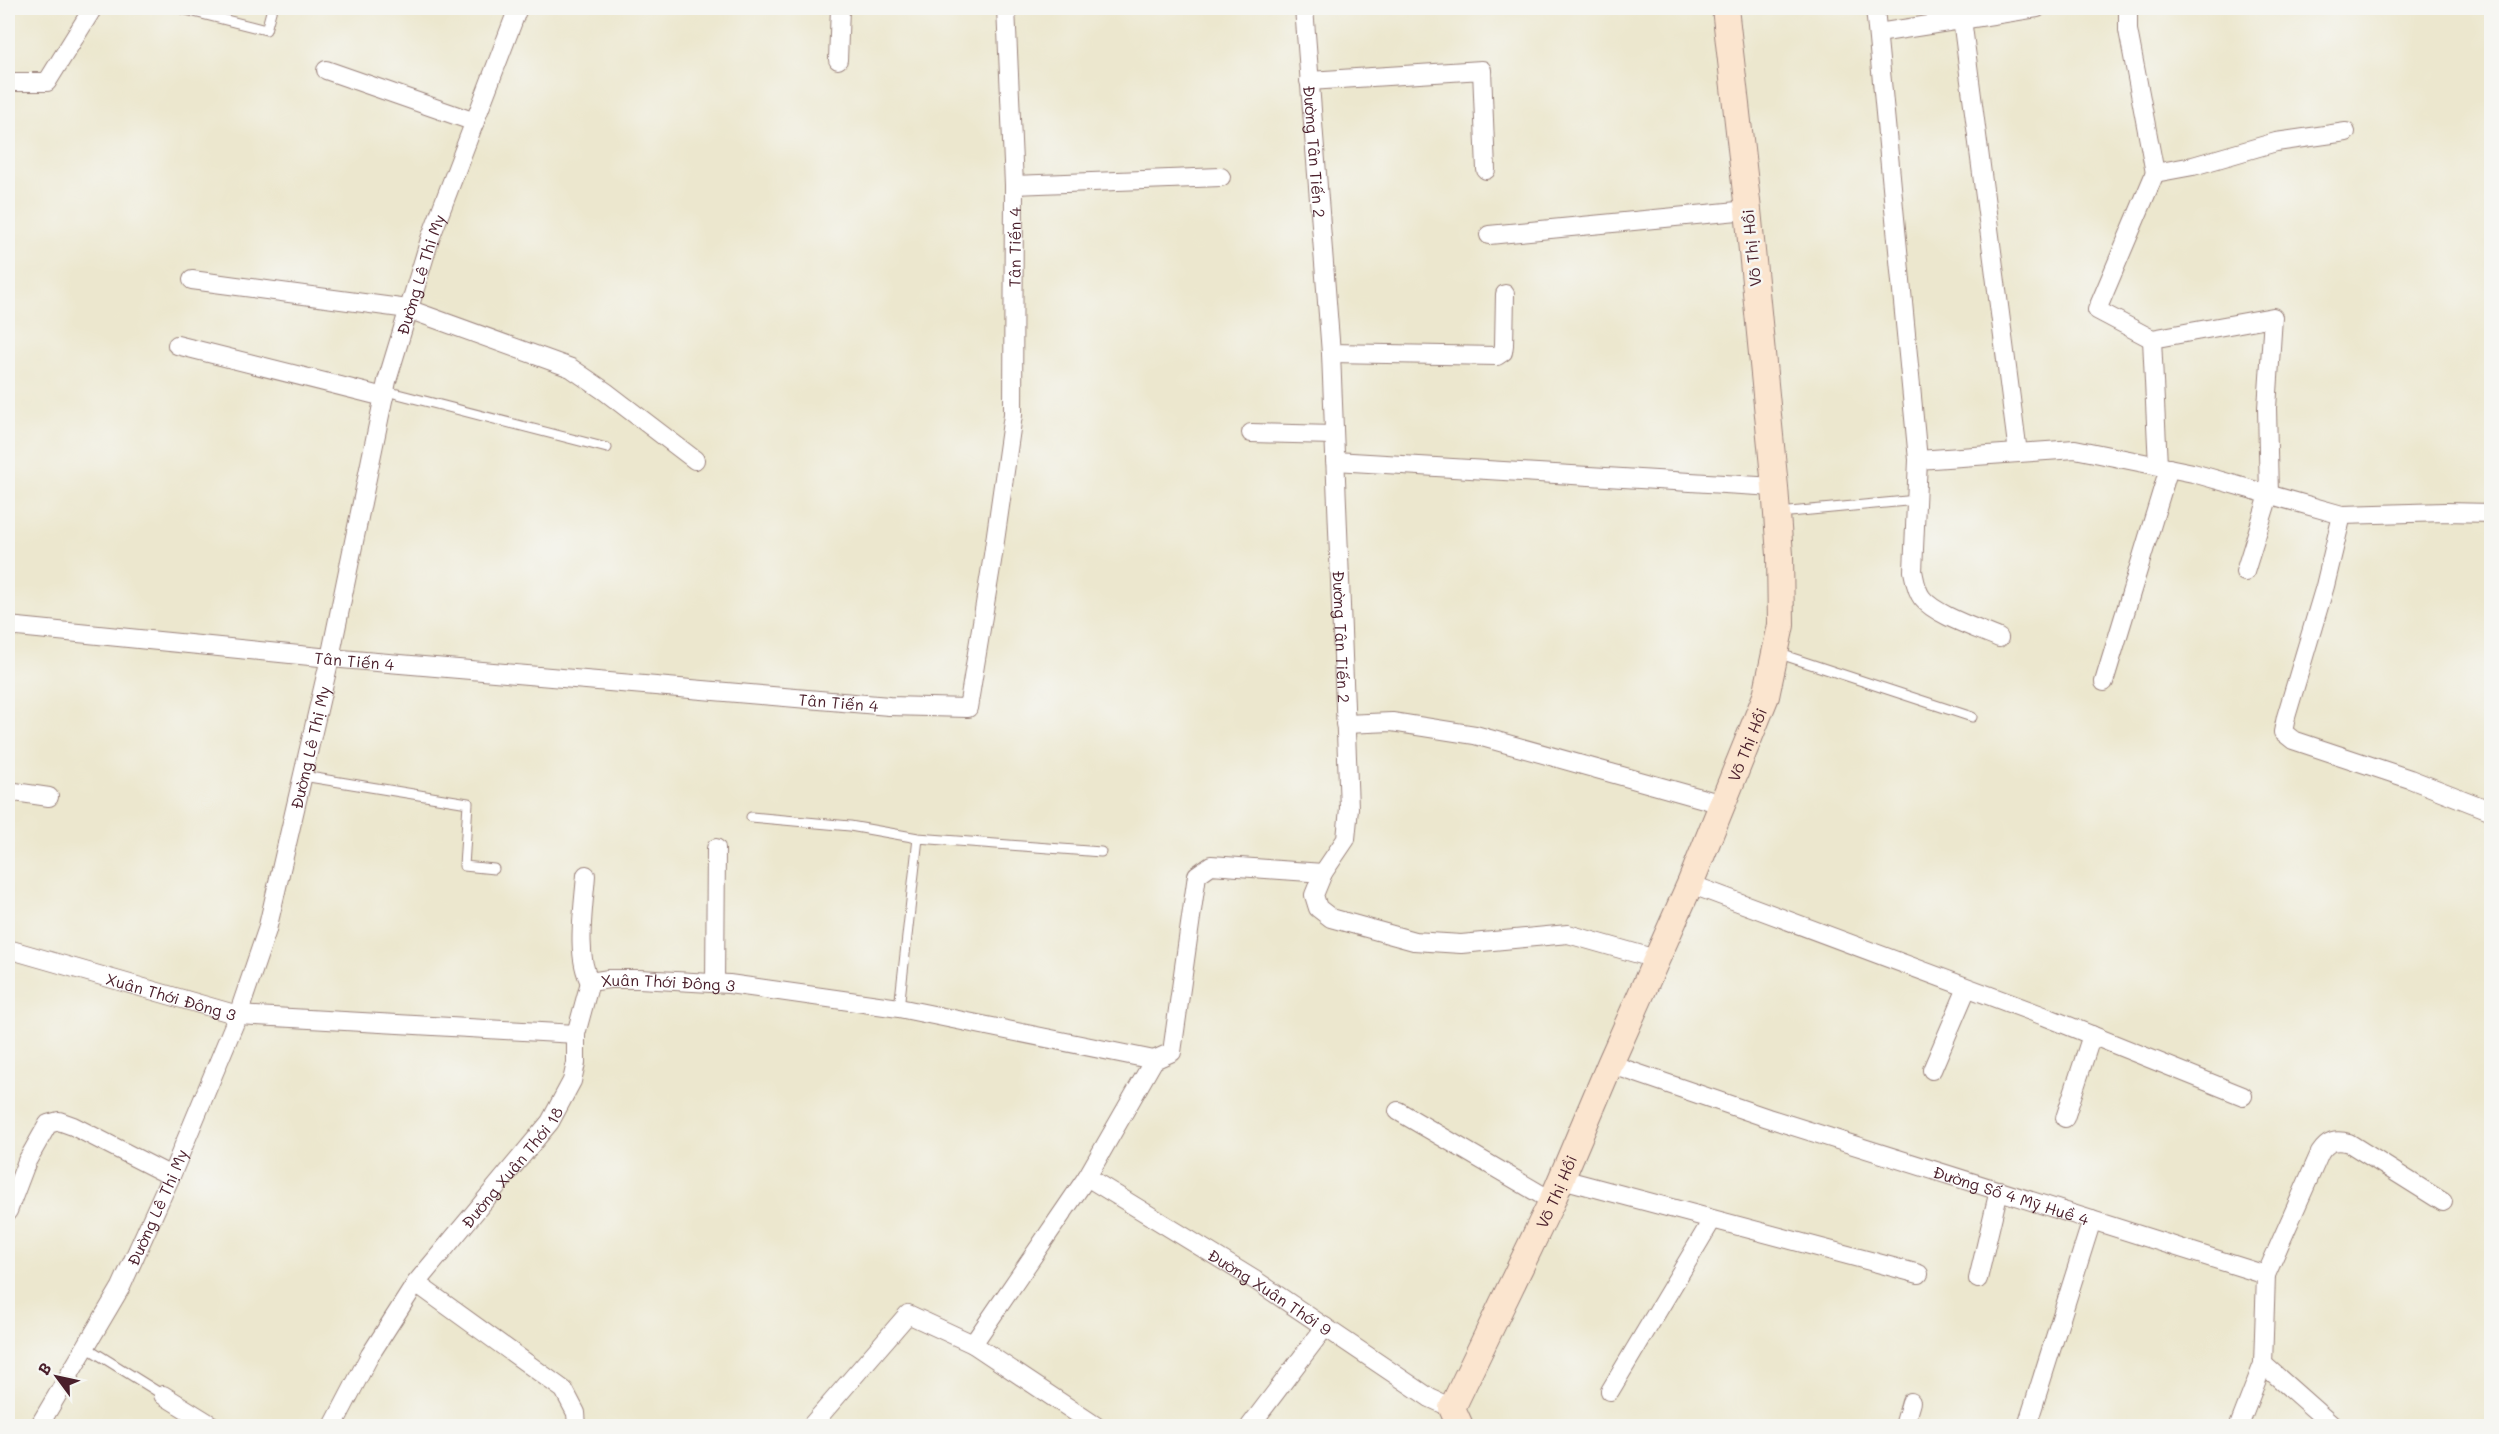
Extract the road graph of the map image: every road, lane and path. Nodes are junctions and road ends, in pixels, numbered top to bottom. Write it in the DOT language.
graph roads {
  1 [pos="93,8"];
  2 [pos="178,8"];
  3 [pos="272,8"];
  4 [pos="518,8"];
  5 [pos="840,8"];
  6 [pos="1006,8"];
  7 [pos="1304,8"];
  8 [pos="1725,8"];
  9 [pos="1875,8"];
  10 [pos="2037,8"];
  11 [pos="2128,8"];
  12 [pos="1962,19"];
  13 [pos="1878,33"];
  14 [pos="838,60"];
  15 [pos="326,70"];
  16 [pos="1309,81"];
  17 [pos="8,82"];
  18 [pos="475,122"];
  19 [pos="2346,132"];
  20 [pos="1486,170"];
  21 [pos="2155,173"];
  22 [pos="1221,177"];
  23 [pos="1014,185"];
  24 [pos="1748,210"];
  25 [pos="1490,235"];
  26 [pos="192,280"];
  27 [pos="1505,294"];
  28 [pos="408,309"];
  29 [pos="2151,339"];
  30 [pos="177,345"];
  31 [pos="1331,353"];
  32 [pos="385,394"];
  33 [pos="1251,433"];
  34 [pos="1334,435"];
  35 [pos="607,448"];
  36 [pos="2018,453"];
  37 [pos="695,460"];
  38 [pos="1918,460"];
  39 [pos="1335,461"];
  40 [pos="2164,467"];
  41 [pos="1775,487"];
  42 [pos="2269,495"];
  43 [pos="1917,500"];
  44 [pos="1777,513"];
  45 [pos="2492,513"];
  46 [pos="2342,514"];
  47 [pos="2245,572"];
  48 [pos="8,626"];
  49 [pos="2000,638"];
  50 [pos="1775,652"];
  51 [pos="330,658"];
  52 [pos="2104,682"];
  53 [pos="1972,717"];
  54 [pos="1345,724"];
  55 [pos="303,776"];
  56 [pos="8,791"];
  57 [pos="49,797"];
  58 [pos="1722,804"];
  59 [pos="2492,811"];
  60 [pos="751,817"];
  61 [pos="918,838"];
  62 [pos="716,848"];
  63 [pos="1101,852"];
  64 [pos="494,869"];
  65 [pos="1323,873"];
  66 [pos="586,875"];
  67 [pos="1690,884"];
  68 [pos="8,949"];
  69 [pos="1656,959"];
  70 [pos="590,982"];
  71 [pos="715,984"];
  72 [pos="1967,988"];
  73 [pos="899,1008"];
  74 [pos="238,1015"];
  75 [pos="576,1034"];
  76 [pos="2091,1035"];
  77 [pos="1154,1060"];
  78 [pos="1610,1064"];
  79 [pos="1932,1070"];
  80 [pos="2243,1096"];
  81 [pos="1398,1111"];
  82 [pos="2065,1118"];
  83 [pos="171,1176"];
  84 [pos="1087,1177"];
  85 [pos="1557,1190"];
  86 [pos="1999,1190"];
  87 [pos="2443,1202"];
  88 [pos="8,1211"];
  89 [pos="1712,1220"];
  90 [pos="2092,1220"];
  91 [pos="1919,1274"];
  92 [pos="2266,1275"];
  93 [pos="1978,1279"];
  94 [pos="416,1283"];
  95 [pos="1325,1327"];
  96 [pos="973,1344"];
  97 [pos="86,1347"];
  98 [pos="2263,1364"];
  99 [pos="1610,1391"];
  100 [pos="163,1395"];
  101 [pos="1911,1402"];
  102 [pos="1456,1417"];
  103 [pos="39,1426"];
  104 [pos="213,1426"];
  105 [pos="333,1426"];
  106 [pos="577,1426"];
  107 [pos="811,1426"];
  108 [pos="1096,1426"];
  109 [pos="1250,1426"];
  110 [pos="1904,1426"];
  111 [pos="2027,1426"];
  112 [pos="2239,1426"];
  113 [pos="2333,1426"];
  1 -- 17 [label="street"];
  2 -- 3 [label="lane"];
  4 -- 18 [label="street, Đường Lê Thị My"];
  5 -- 14 [label="street"];
  6 -- 23 [label="street, Tân Tiến 4"];
  7 -- 16 [label="street, Đường Tân Tiến 2"];
  8 -- 24 [label="street, Võ Thị Hồi"];
  9 -- 13 [label="street"];
  10 -- 12 [label="street"];
  11 -- 21 [label="street"];
  12 -- 13 [label="street"];
  12 -- 36 [label="street"];
  13 -- 38 [label="street"];
  15 -- 18 [label="street"];
  16 -- 20 [label="street"];
  16 -- 31 [label="street, Đường Tân Tiến 2"];
  18 -- 28 [label="street, Đường Lê Thị My"];
  19 -- 21 [label="street"];
  21 -- 29 [label="street"];
  22 -- 23 [label="street"];
  23 -- 51 [label="street, Tân Tiến 4"];
  24 -- 25 [label="street"];
  24 -- 41 [label="street, Võ Thị Hồi"];
  26 -- 28 [label="street"];
  27 -- 31 [label="street"];
  28 -- 32 [label="street, Đường Lê Thị My"];
  28 -- 37 [label="street"];
  29 -- 40 [label="street"];
  29 -- 42 [label="street"];
  30 -- 32 [label="street"];
  31 -- 34 [label="street, Đường Tân Tiến 2"];
  32 -- 35 [label="lane"];
  32 -- 51 [label="street, Đường Lê Thị My"];
  33 -- 34 [label="street"];
  34 -- 39 [label="street, Đường Tân Tiến 2"];
  36 -- 38 [label="street"];
  36 -- 40 [label="street"];
  38 -- 43 [label="street"];
  39 -- 41 [label="street"];
  39 -- 54 [label="street, Đường Tân Tiến 2"];
  40 -- 42 [label="street"];
  40 -- 52 [label="street"];
  41 -- 44 [label="street, Võ Thị Hồi"];
  42 -- 46 [label="street"];
  42 -- 47 [label="street"];
  43 -- 44 [label="lane"];
  43 -- 49 [label="street"];
  44 -- 50 [label="street, Võ Thị Hồi"];
  45 -- 46 [label="street"];
  46 -- 59 [label="street"];
  48 -- 51 [label="street, Tân Tiến 4"];
  50 -- 53 [label="lane"];
  50 -- 58 [label="street, Võ Thị Hồi"];
  51 -- 55 [label="street, Đường Lê Thị My"];
  54 -- 58 [label="street"];
  54 -- 65 [label="street, Đường Tân Tiến 2"];
  55 -- 64 [label="lane"];
  55 -- 74 [label="street, Đường Lê Thị My"];
  56 -- 57 [label="street"];
  58 -- 67 [label="street, Võ Thị Hồi"];
  60 -- 61 [label="lane"];
  61 -- 63 [label="lane"];
  61 -- 73 [label="lane"];
  62 -- 71 [label="street"];
  65 -- 69 [label="street, Đường Tân Tiến 2"];
  65 -- 77 [label="street"];
  66 -- 70 [label="street"];
  67 -- 69 [label="street, Võ Thị Hồi"];
  67 -- 72 [label="street"];
  68 -- 74 [label="street, Xuân Thới Đông 3"];
  69 -- 78 [label="street, Võ Thị Hồi"];
  70 -- 71 [label="street, Xuân Thới Đông 3"];
  70 -- 75 [label="street, Xuân Thới Đông 3"];
  71 -- 73 [label="street, Xuân Thới Đông 3"];
  72 -- 76 [label="street"];
  72 -- 79 [label="street"];
  73 -- 77 [label="street, Xuân Thới Đông 3"];
  74 -- 75 [label="street, Xuân Thới Đông 3"];
  74 -- 83 [label="street, Đường Lê Thị My"];
  75 -- 94 [label="street, Đường Xuân Thới 18"];
  76 -- 80 [label="street"];
  76 -- 82 [label="street"];
  77 -- 84 [label="street"];
  78 -- 85 [label="street, Võ Thị Hồi"];
  78 -- 86 [label="street, Đường Số 4 Mỹ Huề 4"];
  81 -- 85 [label="street"];
  83 -- 88 [label="street"];
  83 -- 97 [label="street, Đường Lê Thị My"];
  84 -- 95 [label="street, Đường Xuân Thới 9"];
  84 -- 96 [label="street"];
  85 -- 89 [label="street"];
  85 -- 102 [label="street, Võ Thị Hồi"];
  86 -- 90 [label="street, Đường Số 4 Mỹ Huề 4"];
  86 -- 93 [label="street"];
  87 -- 92 [label="street"];
  89 -- 91 [label="street"];
  89 -- 99 [label="street"];
  90 -- 92 [label="street, Đường Số 4 Mỹ Huề 4"];
  90 -- 111 [label="street"];
  92 -- 98 [label="street"];
  94 -- 105 [label="street, Đường Xuân Thới 18"];
  94 -- 106 [label="street"];
  95 -- 102 [label="street, Đường Xuân Thới 9"];
  95 -- 109 [label="street"];
  96 -- 107 [label="street"];
  96 -- 108 [label="street"];
  97 -- 100 [label="lane"];
  97 -- 103 [label="street, Đường Lê Thị My"];
  98 -- 112 [label="street"];
  98 -- 113 [label="street"];
  100 -- 104 [label="street"];
  101 -- 110 [label="street"];
}
